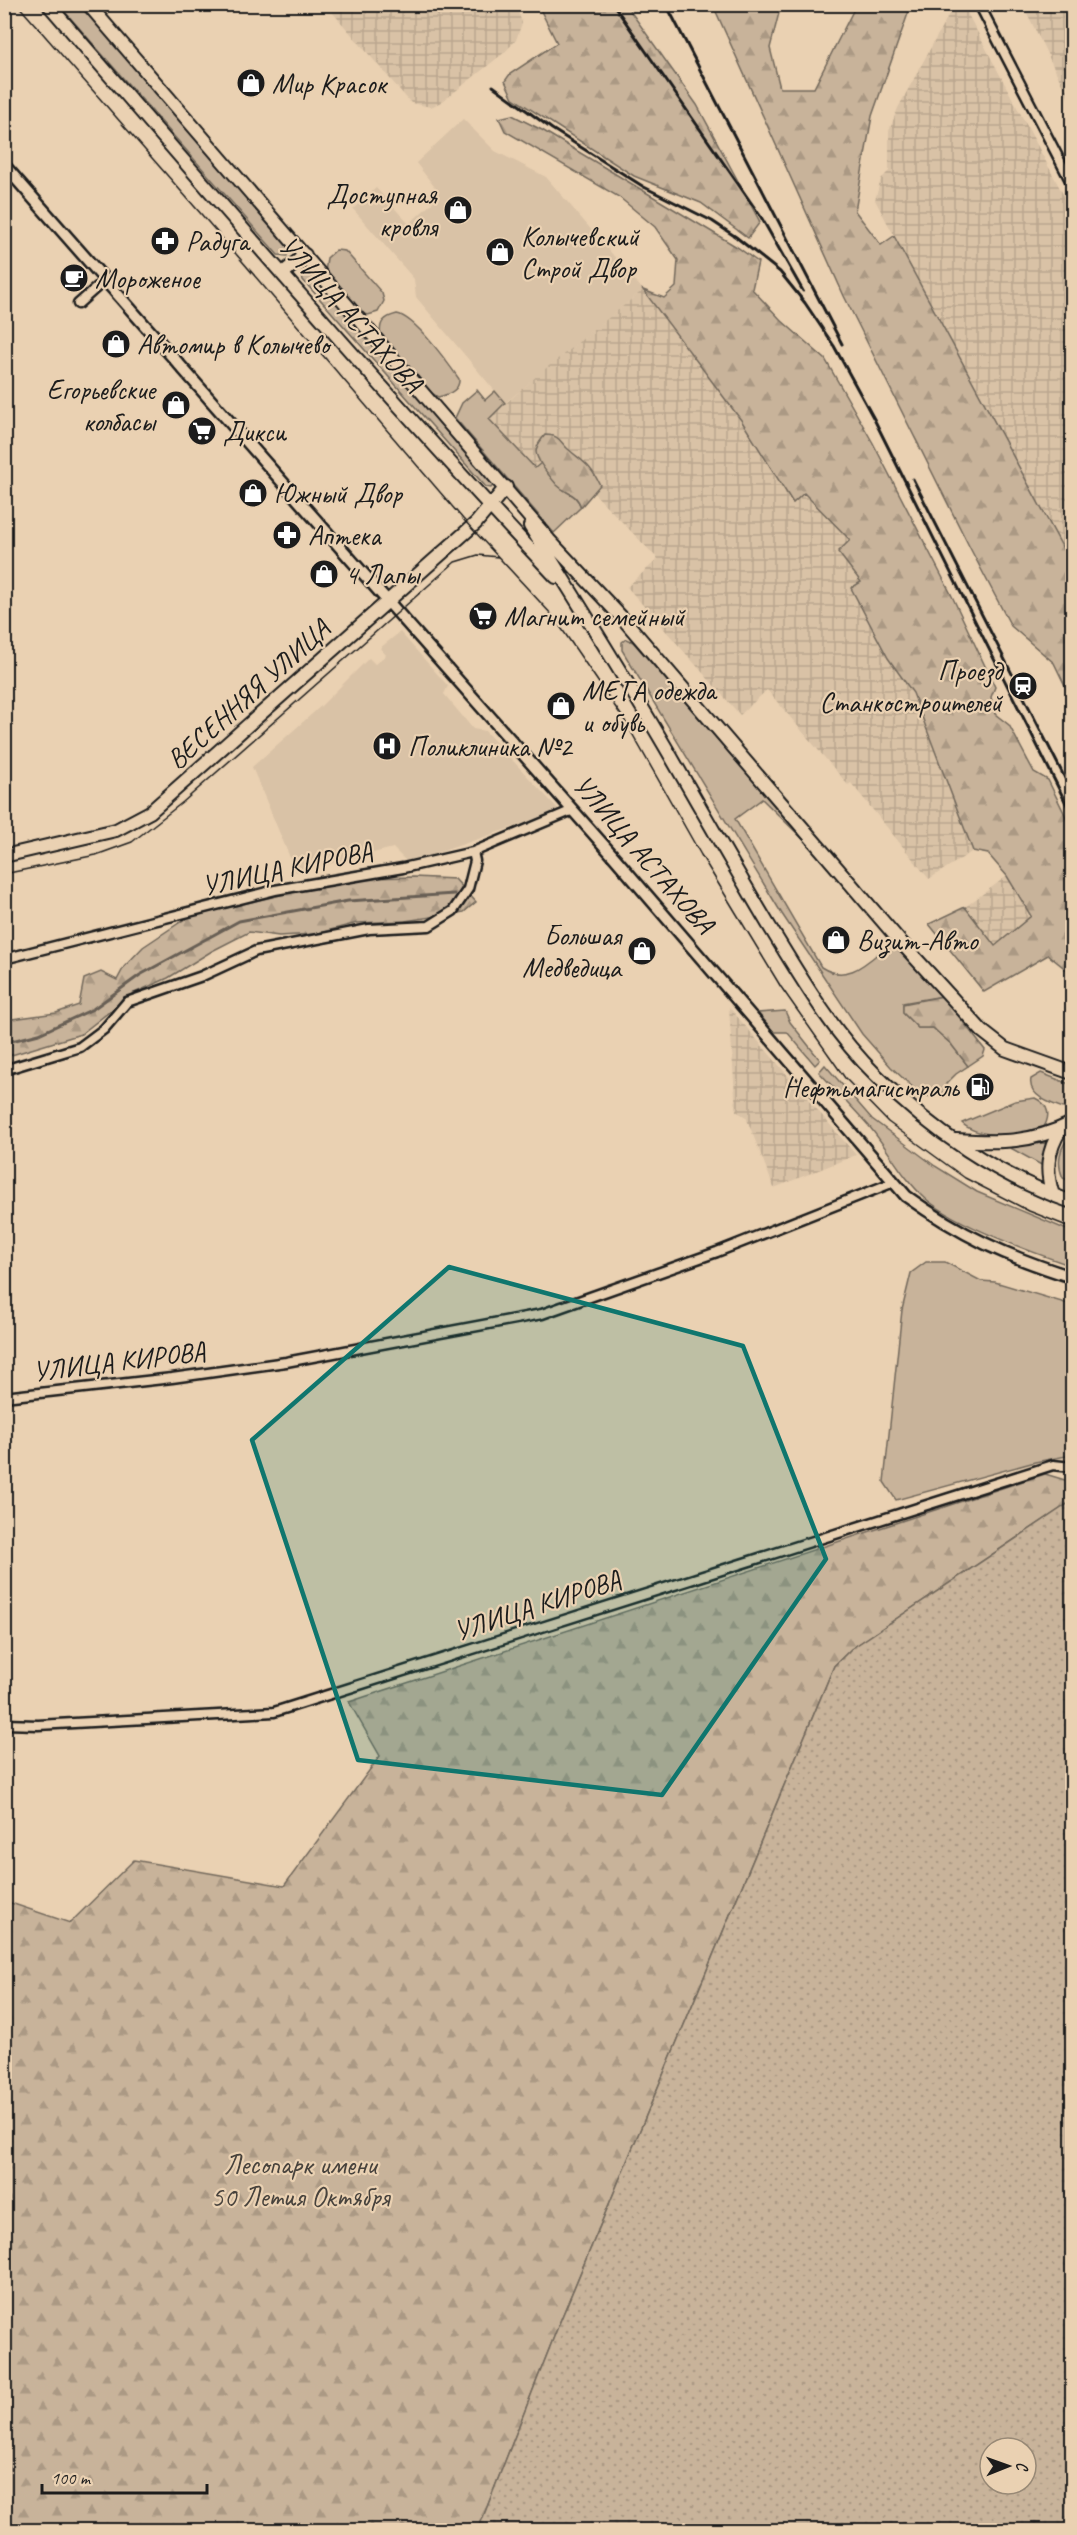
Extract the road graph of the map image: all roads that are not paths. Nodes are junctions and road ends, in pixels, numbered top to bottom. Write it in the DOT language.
graph roads {
  1 [pos="48,4"];
  2 [pos="88,4"];
  3 [pos="979,4"];
  4 [pos="4,165"];
  5 [pos="1072,184"];
  6 [pos="304,255"];
  7 [pos="282,274"];
  8 [pos="105,280"];
  9 [pos="78,304"];
  10 [pos="506,487"];
  11 [pos="489,506"];
  12 [pos="575,598"];
  13 [pos="387,601"];
  14 [pos="573,810"];
  15 [pos="473,852"];
  16 [pos="4,856"];
  17 [pos="4,958"];
  18 [pos="4,1070"];
  19 [pos="1072,1073"];
  20 [pos="1067,1126"];
  21 [pos="954,1140"];
  22 [pos="894,1182"];
  23 [pos="1053,1196"];
  24 [pos="1072,1202"];
  25 [pos="1072,1277"];
  26 [pos="4,1397"];
  27 [pos="1072,1467"];
  28 [pos="4,1724"];
  1 -- 7 [label="main road, УЛИЦА АСТАХОВА"];
  2 -- 6 [label="main road, УЛИЦА АСТАХОВА"];
  3 -- 5 [label="street"];
  4 -- 8 [label="street, УЛИЦА АСТАХОВА"];
  6 -- 7 [label="main road"];
  6 -- 10 [label="main road, УЛИЦА АСТАХОВА"];
  7 -- 11 [label="main road, УЛИЦА АСТАХОВА"];
  8 -- 9 [label="street"];
  8 -- 13 [label="street, УЛИЦА АСТАХОВА"];
  10 -- 11 [label="main road, ВЕСЕННЯЯ УЛИЦА"];
  10 -- 12 [label="main road, УЛИЦА АСТАХОВА"];
  10 -- 19 [label="main road, УЛИЦА АСТАХОВА"];
  11 -- 12 [label="main road, УЛИЦА АСТАХОВА"];
  11 -- 13 [label="main road, ВЕСЕННЯЯ УЛИЦА"];
  12 -- 21 [label="main road, УЛИЦА АСТАХОВА"];
  13 -- 14 [label="street, УЛИЦА АСТАХОВА"];
  13 -- 16 [label="main road, ВЕСЕННЯЯ УЛИЦА"];
  14 -- 15 [label="street, УЛИЦА КИРОВА"];
  14 -- 22 [label="street, УЛИЦА АСТАХОВА"];
  15 -- 17 [label="street, УЛИЦА КИРОВА"];
  15 -- 18 [label="street"];
  20 -- 21 [label="main road"];
  20 -- 23 [label="main road"];
  21 -- 23 [label="main road, УЛИЦА АСТАХОВА"];
  22 -- 25 [label="street, УЛИЦА АСТАХОВА"];
  22 -- 26 [label="street, УЛИЦА КИРОВА"];
  23 -- 24 [label="main road, УЛИЦА АСТАХОВА"];
  27 -- 28 [label="street, УЛИЦА КИРОВА"];
}
